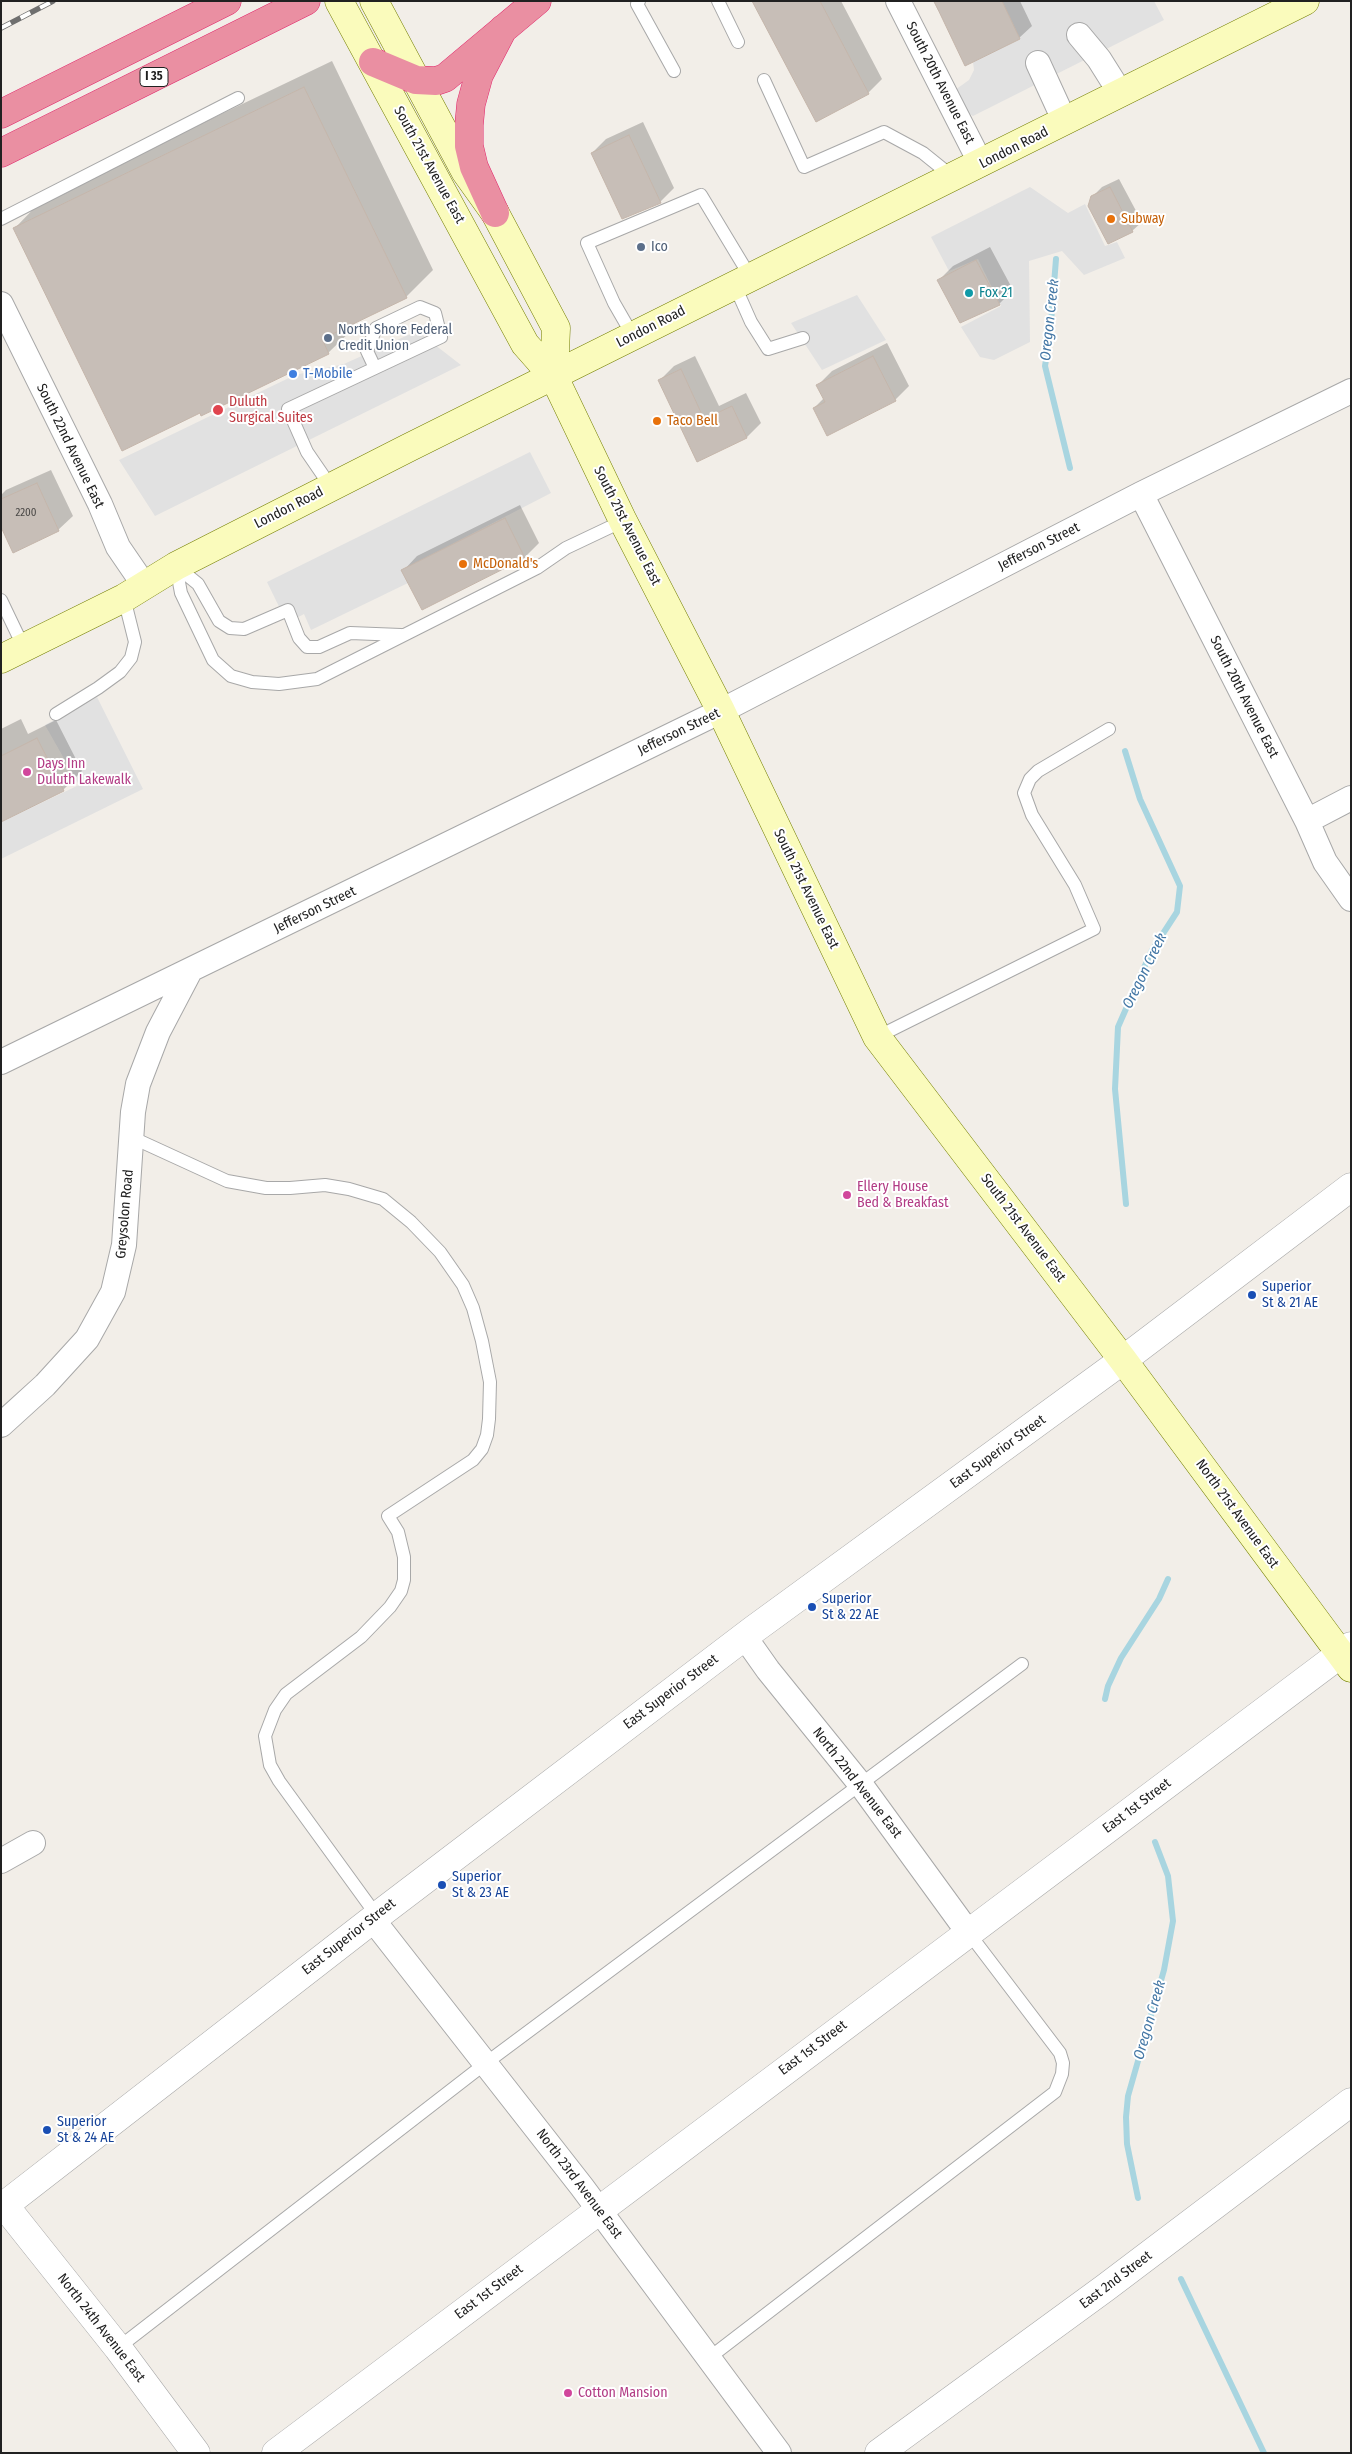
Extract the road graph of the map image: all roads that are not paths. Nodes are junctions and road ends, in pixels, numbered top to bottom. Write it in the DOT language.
graph roads {
  1 [pos="227,1"];
  2 [pos="306,1"];
  3 [pos="374,1"];
  4 [pos="537,1"];
  5 [pos="639,1"];
  6 [pos="718,1"];
  7 [pos="898,1"];
  8 [pos="1305,1"];
  9 [pos="341,4"];
  10 [pos="502,29"];
  11 [pos="1079,35"];
  12 [pos="738,42"];
  13 [pos="373,62"];
  14 [pos="1038,63"];
  15 [pos="674,71"];
  16 [pos="416,80"];
  17 [pos="764,80"];
  18 [pos="1121,94"];
  19 [pos="238,98"];
  20 [pos="1,114"];
  21 [pos="1065,122"];
  22 [pos="1,153"];
  23 [pos="981,164"];
  24 [pos="954,178"];
  25 [pos="495,213"];
  26 [pos="1,219"];
  27 [pos="743,282"];
  28 [pos="1,304"];
  29 [pos="633,336"];
  30 [pos="803,338"];
  31 [pos="375,368"];
  32 [pos="554,377"];
  33 [pos="1351,391"];
  34 [pos="331,487"];
  35 [pos="1141,494"];
  36 [pos="623,521"];
  37 [pos="176,566"];
  38 [pos="134,591"];
  39 [pos="1,600"];
  40 [pos="402,635"];
  41 [pos="13,653"];
  42 [pos="721,711"];
  43 [pos="56,714"];
  44 [pos="1109,729"];
  45 [pos="1351,798"];
  46 [pos="1306,821"];
  47 [pos="1351,898"];
  48 [pos="190,971"];
  49 [pos="878,1038"];
  50 [pos="1,1062"];
  51 [pos="131,1138"];
  52 [pos="1351,1187"];
  53 [pos="1123,1360"];
  54 [pos="1,1425"];
  55 [pos="744,1636"];
  56 [pos="1347,1656"];
  57 [pos="1022,1664"];
  58 [pos="861,1786"];
  59 [pos="33,1843"];
  60 [pos="1,1861"];
  61 [pos="375,1918"];
  62 [pos="968,1932"];
  63 [pos="486,2063"];
  64 [pos="1351,2102"];
  65 [pos="3,2207"];
  66 [pos="598,2210"];
  67 [pos="118,2348"];
  68 [pos="709,2358"];
  69 [pos="196,2453"];
  70 [pos="276,2453"];
  71 [pos="779,2453"];
  72 [pos="879,2453"];
  1 -- 20 [label="highway, I 35"];
  2 -- 22 [label="highway, I 35"];
  3 -- 16 [label="main road, South 21st Avenue East"];
  4 -- 10 [label="highway"];
  5 -- 15 [label="lane"];
  6 -- 12 [label="lane"];
  7 -- 23 [label="street, South 20th Avenue East"];
  8 -- 18 [label="main road, London Road"];
  9 -- 13 [label="main road, South 21st Avenue East"];
  10 -- 16 [label="highway"];
  10 -- 25 [label="highway"];
  11 -- 18 [label="street"];
  13 -- 16 [label="highway"];
  13 -- 32 [label="main road, South 21st Avenue East"];
  14 -- 21 [label="street"];
  16 -- 25 [label="main road, South 21st Avenue East"];
  17 -- 24 [label="lane"];
  18 -- 21 [label="main road, London Road"];
  19 -- 26 [label="lane"];
  21 -- 23 [label="main road, London Road"];
  23 -- 24 [label="main road, London Road"];
  24 -- 27 [label="main road, London Road"];
  25 -- 32 [label="main road, South 21st Avenue East"];
  27 -- 29 [label="main road, London Road"];
  27 -- 29 [label="lane"];
  27 -- 30 [label="lane"];
  28 -- 38 [label="street, South 22nd Avenue East"];
  29 -- 32 [label="main road, London Road"];
  31 -- 31 [label="lane"];
  31 -- 34 [label="lane"];
  32 -- 34 [label="main road, London Road"];
  32 -- 36 [label="main road, South 21st Avenue East"];
  33 -- 35 [label="street, Jefferson Street"];
  34 -- 37 [label="main road, London Road"];
  35 -- 42 [label="street, Jefferson Street"];
  35 -- 46 [label="street, South 20th Avenue East"];
  36 -- 40 [label="lane"];
  36 -- 42 [label="main road, South 21st Avenue East"];
  37 -- 38 [label="main road, London Road"];
  37 -- 40 [label="lane"];
  37 -- 40 [label="lane"];
  38 -- 41 [label="main road, London Road"];
  38 -- 43 [label="lane"];
  39 -- 41 [label="lane"];
  42 -- 48 [label="street, Jefferson Street"];
  42 -- 49 [label="main road, South 21st Avenue East"];
  44 -- 49 [label="lane"];
  45 -- 46 [label="street"];
  46 -- 47 [label="street, South 20th Avenue East"];
  48 -- 50 [label="street, Jefferson Street"];
  48 -- 51 [label="street, Greysolon Road"];
  49 -- 53 [label="main road, South 21st Avenue East"];
  51 -- 54 [label="street, Greysolon Road"];
  51 -- 61 [label="lane"];
  52 -- 53 [label="street, East Superior Street"];
  53 -- 55 [label="street, East Superior Street"];
  53 -- 56 [label="main road, North 21st Avenue East"];
  55 -- 58 [label="street, North 22nd Avenue East"];
  55 -- 61 [label="street, East Superior Street"];
  56 -- 62 [label="street, East 1st Street"];
  57 -- 58 [label="lane"];
  58 -- 62 [label="street, North 22nd Avenue East"];
  58 -- 63 [label="lane"];
  59 -- 60 [label="street"];
  61 -- 63 [label="street, North 23rd Avenue East"];
  61 -- 65 [label="street, East Superior Street"];
  62 -- 66 [label="street, East 1st Street"];
  62 -- 68 [label="lane"];
  63 -- 66 [label="street, North 23rd Avenue East"];
  63 -- 67 [label="lane"];
  64 -- 72 [label="street, East 2nd Street"];
  65 -- 67 [label="street, North 24th Avenue East"];
  66 -- 68 [label="street, North 23rd Avenue East"];
  66 -- 70 [label="street, East 1st Street"];
  67 -- 69 [label="street, North 24th Avenue East"];
  68 -- 71 [label="street, North 23rd Avenue East"];
}
